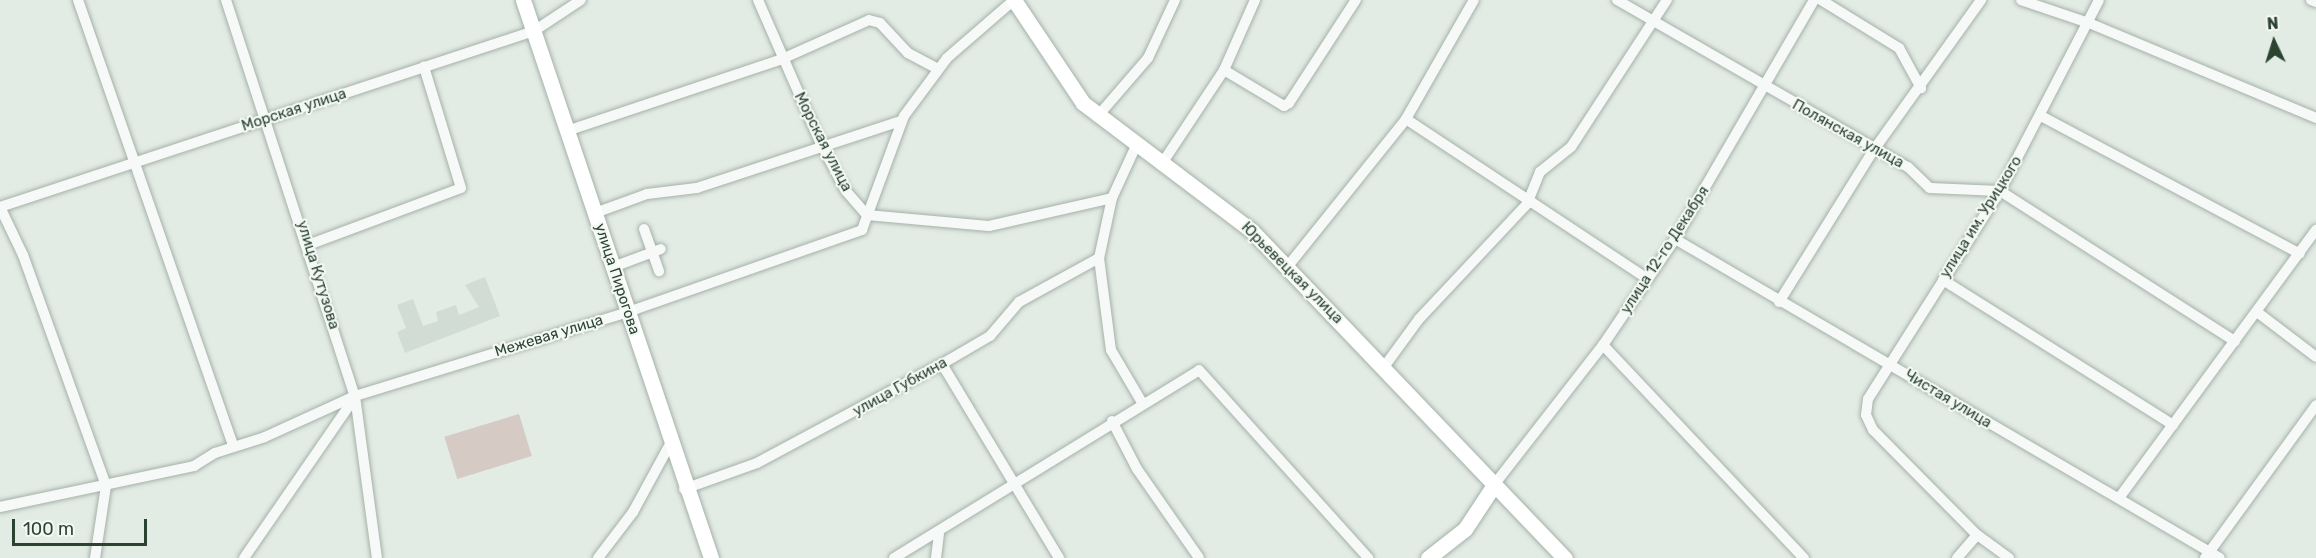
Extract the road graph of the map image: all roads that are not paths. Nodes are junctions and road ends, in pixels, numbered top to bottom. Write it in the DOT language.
graph roads {
  1 [pos="78,0"];
  2 [pos="523,0"];
  3 [pos="581,0"];
  4 [pos="758,0"];
  5 [pos="1174,0"];
  6 [pos="1255,0"];
  7 [pos="1356,0"];
  8 [pos="1474,0"];
  9 [pos="1617,0"];
  10 [pos="1667,0"];
  11 [pos="1814,0"];
  12 [pos="1821,0"];
  13 [pos="1981,0"];
  14 [pos="2021,0"];
  15 [pos="2099,0"];
  16 [pos="2311,0"];
  17 [pos="231,1"];
  18 [pos="1016,1"];
  19 [pos="2316,2"];
  20 [pos="1654,21"];
  21 [pos="2089,22"];
  22 [pos="534,31"];
  23 [pos="782,59"];
  24 [pos="424,67"];
  25 [pos="938,69"];
  26 [pos="1224,69"];
  27 [pos="1764,87"];
  28 [pos="1921,88"];
  29 [pos="2041,116"];
  30 [pos="1097,117"];
  31 [pos="267,118"];
  32 [pos="2316,118"];
  33 [pos="1406,119"];
  34 [pos="901,121"];
  35 [pos="567,131"];
  36 [pos="821,144"];
  37 [pos="1136,148"];
  38 [pos="1873,151"];
  39 [pos="134,160"];
  40 [pos="1161,165"];
  41 [pos="2000,191"];
  42 [pos="1112,198"];
  43 [pos="1527,204"];
  44 [pos="0,207"];
  45 [pos="595,213"];
  46 [pos="867,215"];
  47 [pos="644,229"];
  48 [pos="2316,230"];
  49 [pos="1675,239"];
  50 [pos="309,245"];
  51 [pos="657,250"];
  52 [pos="2300,254"];
  53 [pos="1099,258"];
  54 [pos="1288,266"];
  55 [pos="613,267"];
  56 [pos="659,271"];
  57 [pos="1648,279"];
  58 [pos="1943,280"];
  59 [pos="1779,302"];
  60 [pos="628,312"];
  61 [pos="2257,312"];
  62 [pos="2235,341"];
  63 [pos="1603,345"];
  64 [pos="2316,357"];
  65 [pos="1887,363"];
  66 [pos="942,364"];
  67 [pos="1384,367"];
  68 [pos="356,396"];
  69 [pos="1141,401"];
  70 [pos="2316,405"];
  71 [pos="1112,421"];
  72 [pos="2173,425"];
  73 [pos="233,446"];
  74 [pos="669,446"];
  75 [pos="1494,484"];
  76 [pos="106,486"];
  77 [pos="1016,486"];
  78 [pos="684,489"];
  79 [pos="2119,498"];
  80 [pos="0,507"];
  81 [pos="939,534"];
  82 [pos="1977,535"];
  83 [pos="2207,554"];
  84 [pos="95,558"];
  85 [pos="244,558"];
  86 [pos="377,558"];
  87 [pos="598,558"];
  88 [pos="711,558"];
  89 [pos="894,558"];
  90 [pos="936,558"];
  91 [pos="1059,558"];
  92 [pos="1199,558"];
  93 [pos="1368,558"];
  94 [pos="1428,558"];
  95 [pos="1565,558"];
  96 [pos="1804,558"];
  97 [pos="1957,558"];
  98 [pos="2009,558"];
  99 [pos="2220,558"];
  1 -- 39 [label="street"];
  2 -- 22 [label="main road, улица Пирогова"];
  3 -- 22 [label="street, Морская улица"];
  4 -- 23 [label="street, Морская улица"];
  5 -- 30 [label="street"];
  6 -- 26 [label="street"];
  7 -- 26 [label="street"];
  8 -- 33 [label="street"];
  9 -- 20 [label="street, Полянская улица"];
  10 -- 20 [label="street"];
  11 -- 27 [label="street, улица 12-го Декабря"];
  12 -- 28 [label="street"];
  13 -- 28 [label="street"];
  14 -- 21 [label="street"];
  15 -- 21 [label="street, улица им. Урицкого"];
  16 -- 19 [label="street"];
  17 -- 31 [label="street, улица Кутузова"];
  18 -- 25 [label="street, Межевая улица"];
  18 -- 30 [label="main road, Юрьевецкая улица"];
  20 -- 27 [label="street, Полянская улица"];
  20 -- 43 [label="street"];
  21 -- 29 [label="street, улица им. Урицкого"];
  21 -- 32 [label="street"];
  22 -- 24 [label="street, Морская улица"];
  22 -- 35 [label="main road, улица Пирогова"];
  23 -- 25 [label="street"];
  23 -- 35 [label="street"];
  23 -- 36 [label="street, Морская улица"];
  24 -- 31 [label="street, Морская улица"];
  24 -- 50 [label="street"];
  25 -- 34 [label="street, Межевая улица"];
  26 -- 40 [label="street"];
  27 -- 38 [label="street, Полянская улица"];
  27 -- 49 [label="street, улица 12-го Декабря"];
  28 -- 38 [label="street"];
  29 -- 41 [label="street, улица им. Урицкого"];
  29 -- 52 [label="street"];
  30 -- 37 [label="main road, Юрьевецкая улица"];
  31 -- 39 [label="street, Морская улица"];
  31 -- 50 [label="street, улица Кутузова"];
  33 -- 43 [label="street"];
  33 -- 54 [label="street"];
  34 -- 36 [label="street"];
  34 -- 46 [label="street, Межевая улица"];
  35 -- 45 [label="main road, улица Пирогова"];
  36 -- 45 [label="street"];
  36 -- 46 [label="street, Морская улица"];
  37 -- 40 [label="main road, Юрьевецкая улица"];
  37 -- 42 [label="street"];
  38 -- 41 [label="street, Полянская улица"];
  38 -- 59 [label="street"];
  39 -- 44 [label="street, Морская улица"];
  39 -- 73 [label="street"];
  40 -- 54 [label="main road, Юрьевецкая улица"];
  41 -- 58 [label="street, улица им. Урицкого"];
  41 -- 62 [label="street"];
  42 -- 46 [label="street"];
  42 -- 53 [label="street"];
  43 -- 57 [label="street"];
  43 -- 67 [label="street"];
  44 -- 76 [label="street"];
  45 -- 55 [label="main road, улица Пирогова"];
  46 -- 60 [label="street, Межевая улица"];
  47 -- 51 [label="street"];
  48 -- 52 [label="street"];
  49 -- 57 [label="street, улица 12-го Декабря"];
  49 -- 59 [label="street, Чистая улица"];
  50 -- 68 [label="street, улица Кутузова"];
  51 -- 55 [label="street"];
  51 -- 56 [label="street"];
  52 -- 61 [label="street"];
  53 -- 66 [label="street, улица Губкина"];
  53 -- 69 [label="street"];
  54 -- 67 [label="main road, Юрьевецкая улица"];
  55 -- 60 [label="main road, улица Пирогова"];
  57 -- 63 [label="street, улица 12-го Декабря"];
  58 -- 65 [label="street, улица им. Урицкого"];
  58 -- 72 [label="street"];
  59 -- 65 [label="street, Чистая улица"];
  60 -- 68 [label="street, Межевая улица"];
  60 -- 74 [label="main road, улица Пирогова"];
  61 -- 62 [label="street"];
  61 -- 64 [label="street"];
  62 -- 72 [label="street"];
  63 -- 75 [label="street, улица 12-го Декабря"];
  63 -- 96 [label="street"];
  65 -- 79 [label="street, Чистая улица"];
  65 -- 82 [label="street, улица им. Урицкого"];
  66 -- 77 [label="street"];
  66 -- 78 [label="street, улица Губкина"];
  67 -- 75 [label="main road, Юрьевецкая улица"];
  68 -- 73 [label="street, Межевая улица"];
  68 -- 85 [label="street"];
  68 -- 86 [label="street, улица Кутузова"];
  69 -- 71 [label="street"];
  69 -- 93 [label="street"];
  70 -- 83 [label="street"];
  71 -- 77 [label="street"];
  71 -- 92 [label="street"];
  72 -- 79 [label="street"];
  73 -- 76 [label="street, Межевая улица"];
  74 -- 78 [label="main road, улица Пирогова"];
  74 -- 87 [label="street"];
  75 -- 94 [label="main road"];
  75 -- 95 [label="main road, Юрьевецкая улица"];
  76 -- 80 [label="street, Межевая улица"];
  76 -- 84 [label="street"];
  77 -- 81 [label="street"];
  77 -- 91 [label="street"];
  78 -- 88 [label="main road, улица Пирогова"];
  79 -- 83 [label="street, Чистая улица"];
  81 -- 89 [label="street"];
  81 -- 90 [label="street"];
  82 -- 97 [label="street"];
  82 -- 98 [label="street"];
  83 -- 99 [label="street, Чистая улица"];
}
